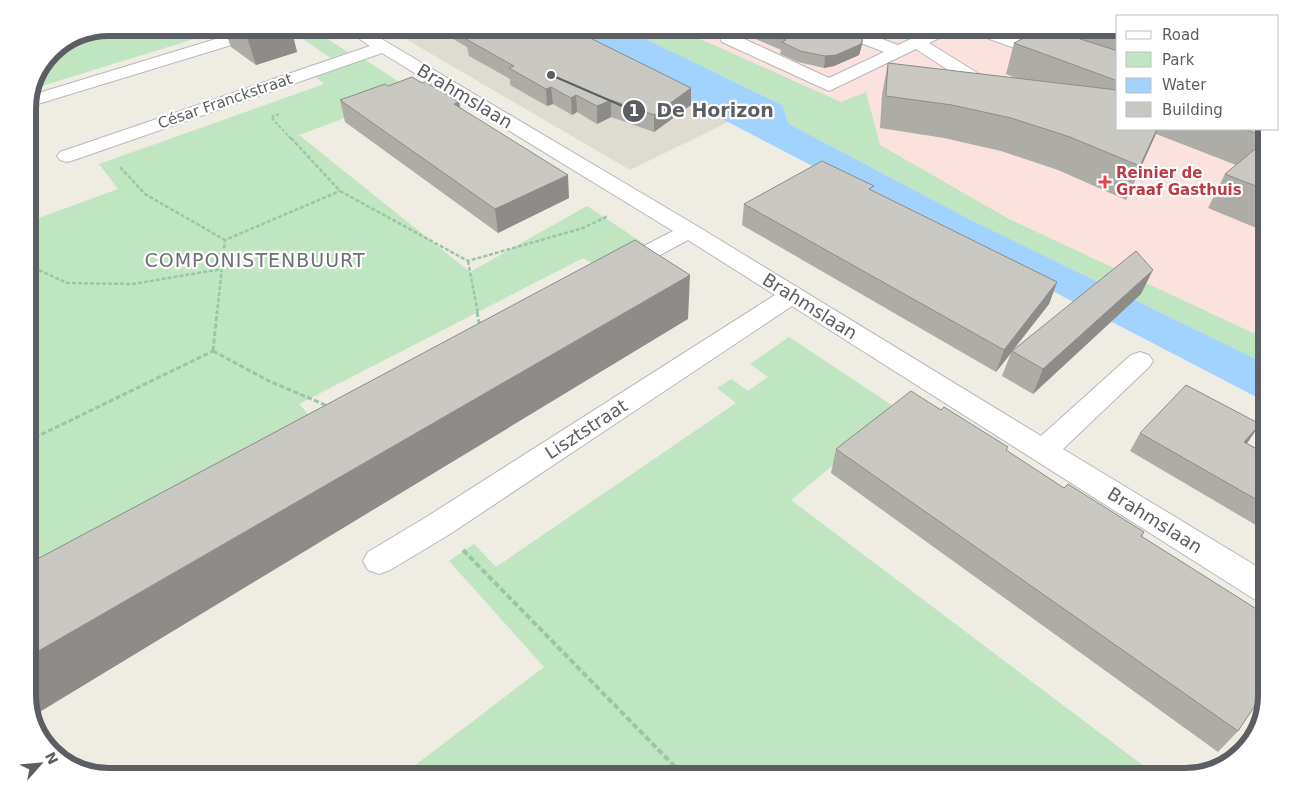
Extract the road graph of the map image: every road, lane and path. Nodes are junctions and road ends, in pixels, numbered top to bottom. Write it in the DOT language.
graph roads {
  1 [pos="242,36"];
  2 [pos="365,36"];
  3 [pos="733,36"];
  4 [pos="860,36"];
  5 [pos="929,36"];
  6 [pos="998,36"];
  7 [pos="916,42"];
  8 [pos="384,47"];
  9 [pos="898,51"];
  10 [pos="1116,79"];
  11 [pos="37,99"];
  12 [pos="1011,102"];
  13 [pos="280,114"];
  14 [pos="99,145"];
  15 [pos="66,156"];
  16 [pos="340,190"];
  17 [pos="638,202"];
  18 [pos="689,231"];
  19 [pos="225,240"];
  20 [pos="468,261"];
  21 [pos="36,269"];
  22 [pos="222,269"];
  23 [pos="594,281"];
  24 [pos="792,295"];
  25 [pos="481,332"];
  26 [pos="213,351"];
  27 [pos="1140,361"];
  28 [pos="339,411"];
  29 [pos="36,438"];
  30 [pos="1043,451"];
  31 [pos="439,525"];
  32 [pos="378,561"];
  33 [pos="1258,584"];
  34 [pos="676,768"];
  1 -- 11 [label="street"];
  2 -- 8 [label="street, Brahmslaan"];
  3 -- 9 [label="street"];
  4 -- 9 [label="street"];
  5 -- 7 [label="street"];
  6 -- 10 [label="street"];
  7 -- 9 [label="street"];
  7 -- 12 [label="street"];
  8 -- 14 [label="street, César Franckstraat"];
  8 -- 17 [label="street, Brahmslaan"];
  13 -- 16 [label="path"];
  14 -- 15 [label="street, César Franckstraat"];
  14 -- 19 [label="path"];
  16 -- 19 [label="path"];
  16 -- 20 [label="path"];
  17 -- 18 [label="street, Brahmslaan"];
  17 -- 20 [label="path"];
  18 -- 23 [label="street"];
  18 -- 24 [label="street, Brahmslaan"];
  19 -- 22 [label="path"];
  20 -- 25 [label="path"];
  21 -- 22 [label="path"];
  22 -- 26 [label="path"];
  24 -- 30 [label="street, Brahmslaan"];
  24 -- 31 [label="street, Lisztstraat"];
  26 -- 28 [label="path"];
  26 -- 29 [label="path"];
  27 -- 30 [label="street"];
  30 -- 33 [label="street, Brahmslaan"];
  31 -- 32 [label="street, Lisztstraat"];
  31 -- 34 [label="path"];
}
